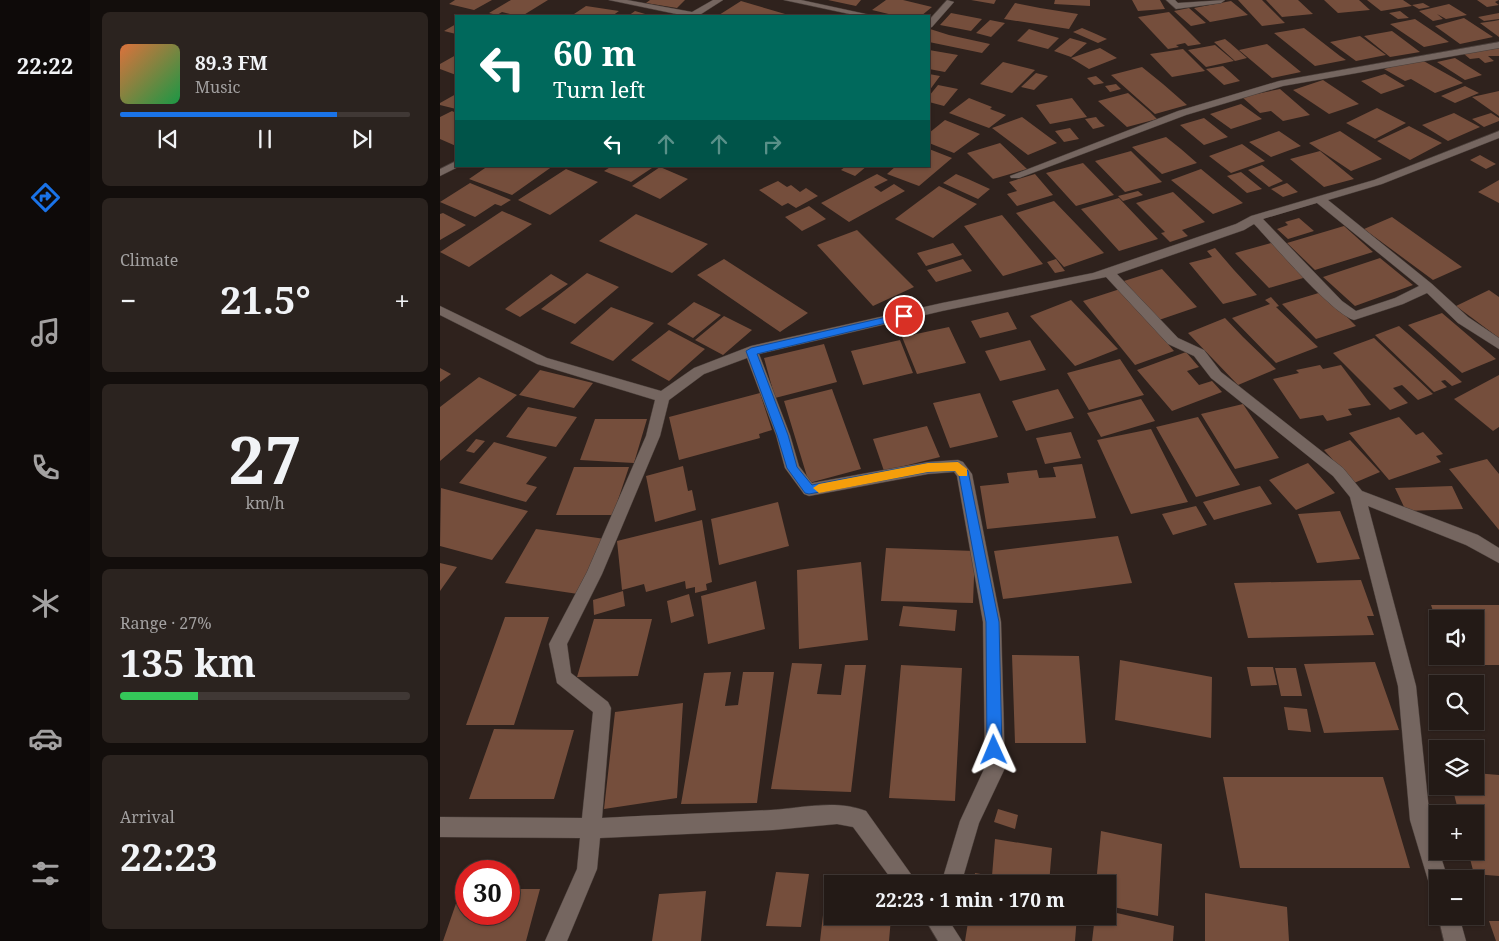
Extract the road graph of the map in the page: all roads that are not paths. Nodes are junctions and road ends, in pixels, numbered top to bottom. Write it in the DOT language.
graph roads {
  1 [pos="613,0"];
  2 [pos="719,0"];
  3 [pos="788,0"];
  4 [pos="1170,0"];
  5 [pos="1221,0"];
  6 [pos="950,2"];
  7 [pos="687,15"];
  8 [pos="694,15"];
  9 [pos="866,15"];
  10 [pos="930,24"];
  11 [pos="1499,45"];
  12 [pos="1499,134"];
  13 [pos="455,165"];
  14 [pos="440,173"];
  15 [pos="1015,176"];
  16 [pos="1318,199"];
  17 [pos="1255,218"];
  18 [pos="1109,273"];
  19 [pos="1428,287"];
  20 [pos="440,310"];
  21 [pos="1499,344"];
  22 [pos="751,351"];
  23 [pos="663,397"];
  24 [pos="1356,495"];
  25 [pos="1499,556"];
  26 [pos="440,827"];
  27 [pos="591,828"];
  28 [pos="1435,870"];
  29 [pos="901,875"];
  30 [pos="954,875"];
  31 [pos="1451,925"];
  32 [pos="556,941"];
  33 [pos="1455,941"];
  1 -- 7 [label="street"];
  2 -- 8 [label="street"];
  3 -- 9 [label="street"];
  4 -- 5 [label="street"];
  6 -- 10 [label="street"];
  11 -- 15 [label="street"];
  12 -- 16 [label="street"];
  13 -- 14 [label="street"];
  16 -- 17 [label="street"];
  16 -- 19 [label="street"];
  17 -- 18 [label="street"];
  17 -- 19 [label="street"];
  18 -- 22 [label="street"];
  18 -- 24 [label="street"];
  19 -- 21 [label="street"];
  20 -- 23 [label="street"];
  22 -- 23 [label="street"];
  22 -- 30 [label="street"];
  23 -- 27 [label="street"];
  24 -- 25 [label="street"];
  24 -- 28 [label="street"];
  26 -- 27 [label="street"];
  27 -- 29 [label="street"];
  27 -- 32 [label="street"];
  31 -- 33 [label="street"];
}
